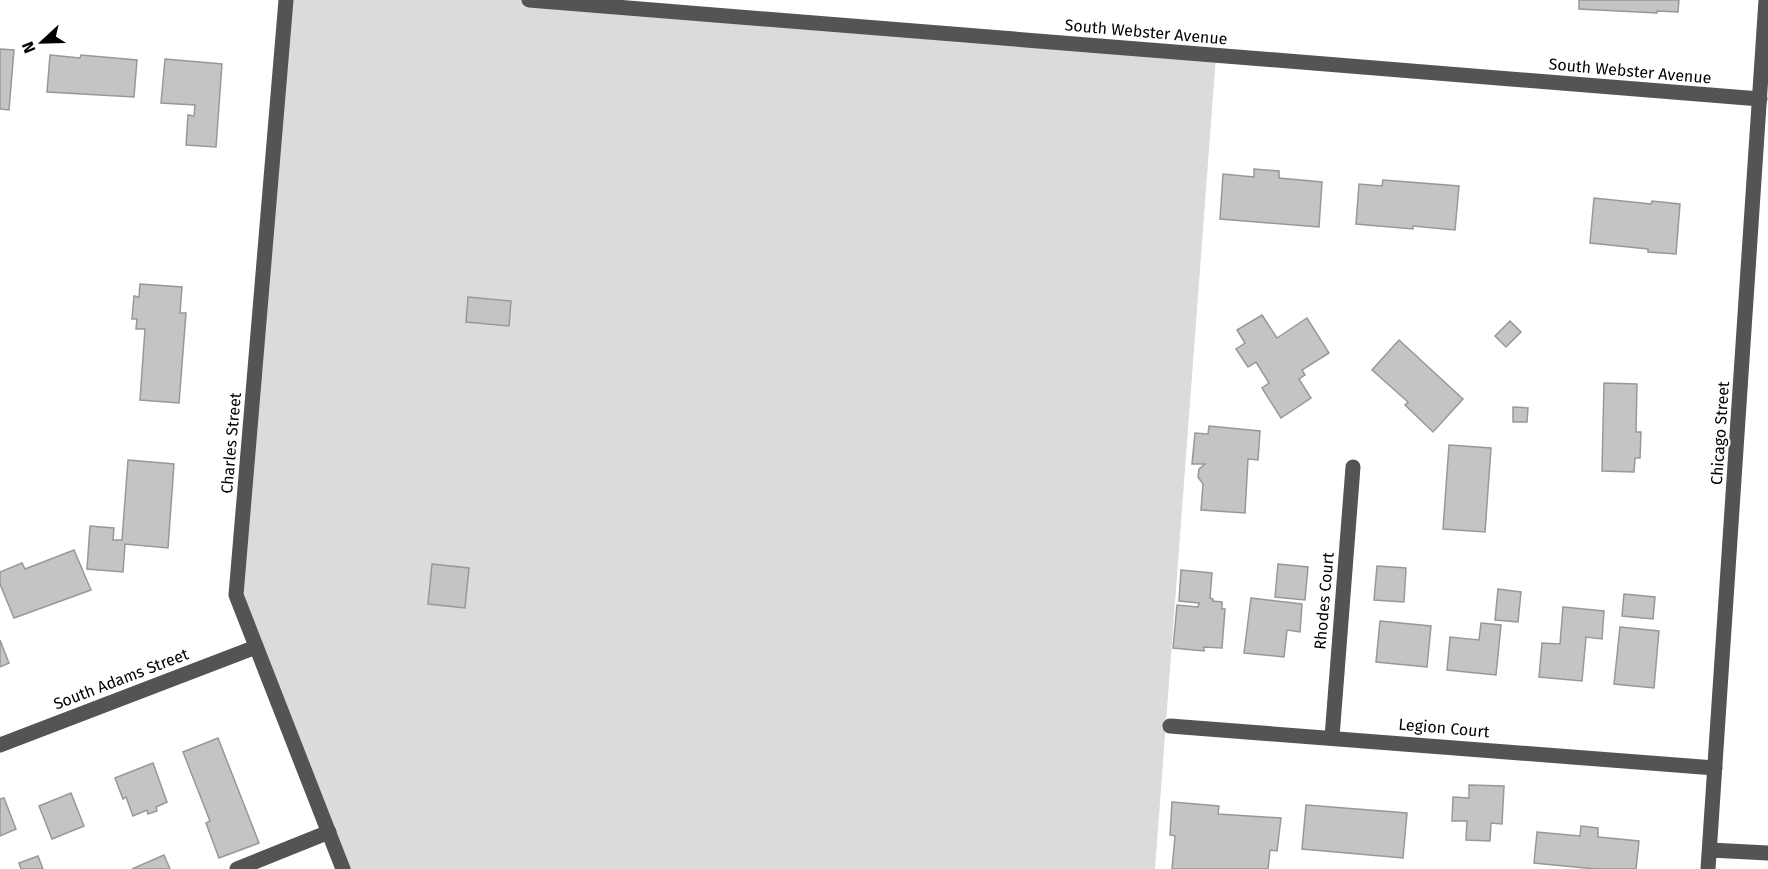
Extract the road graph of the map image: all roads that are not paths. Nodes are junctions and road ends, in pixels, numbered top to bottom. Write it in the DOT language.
graph roads {
  1 [pos="286,0"];
  2 [pos="529,0"];
  3 [pos="1766,0"];
  4 [pos="1760,99"];
  5 [pos="1353,467"];
  6 [pos="256,647"];
  7 [pos="1170,726"];
  8 [pos="1332,737"];
  9 [pos="0,746"];
  10 [pos="1715,768"];
  11 [pos="328,832"];
  12 [pos="1710,850"];
  13 [pos="1768,853"];
  14 [pos="237,869"];
  15 [pos="343,869"];
  16 [pos="1708,869"];
  1 -- 6 [label="street, Charles Street"];
  2 -- 4 [label="street, South Webster Avenue"];
  3 -- 4 [label="street, Chicago Street"];
  4 -- 10 [label="street, Chicago Street"];
  5 -- 8 [label="street, Rhodes Court"];
  6 -- 9 [label="street, South Adams Street"];
  6 -- 11 [label="street, Charles Street"];
  7 -- 8 [label="street, Legion Court"];
  8 -- 10 [label="street, Legion Court"];
  10 -- 12 [label="street, Chicago Street"];
  11 -- 14 [label="street"];
  11 -- 15 [label="street, Charles Street"];
  12 -- 13 [label="street"];
  12 -- 16 [label="street, Chicago Street"];
}
